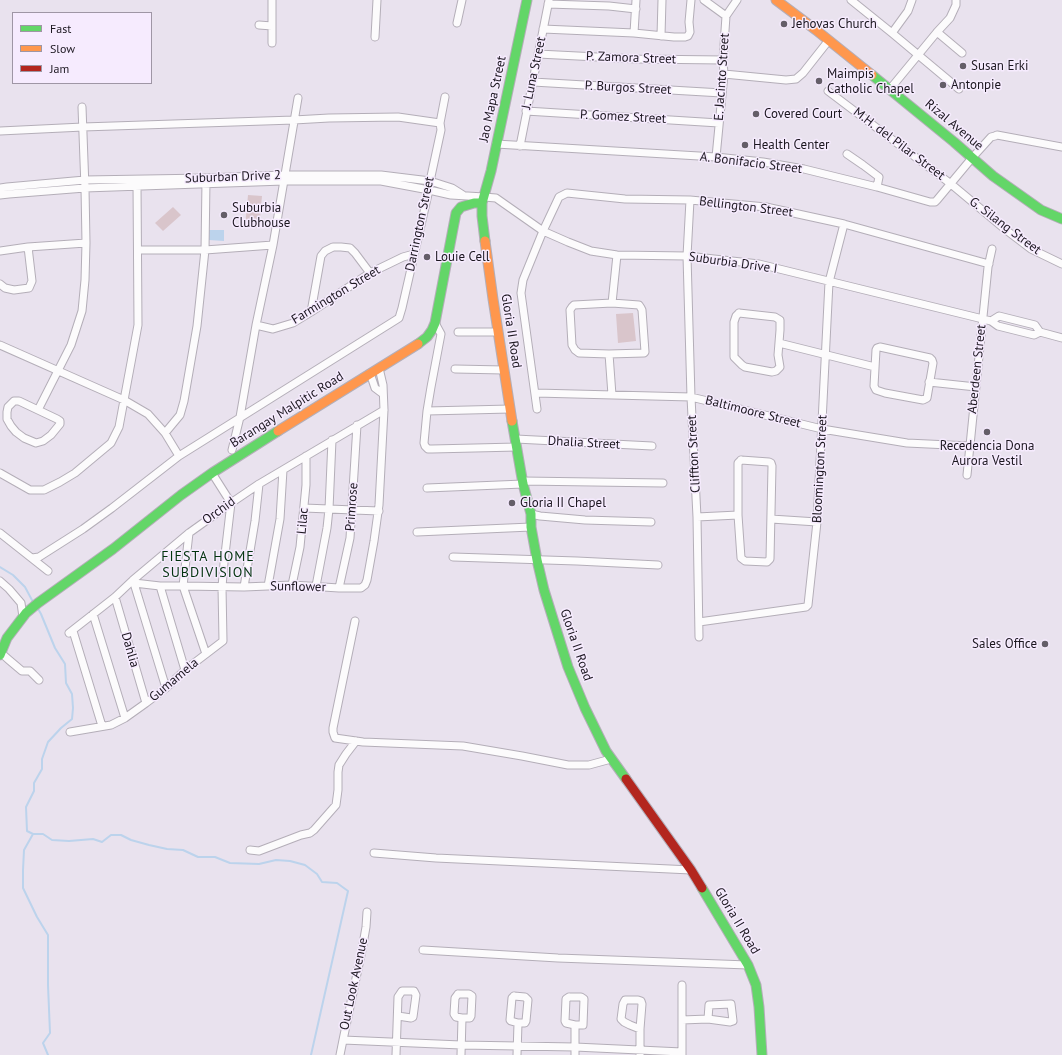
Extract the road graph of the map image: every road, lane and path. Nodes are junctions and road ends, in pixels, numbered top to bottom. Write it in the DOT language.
graph roads {
  1 [pos="272,0"];
  2 [pos="377,0"];
  3 [pos="462,0"];
  4 [pos="527,0"];
  5 [pos="636,0"];
  6 [pos="662,0"];
  7 [pos="691,0"];
  8 [pos="704,0"];
  9 [pos="737,0"];
  10 [pos="776,0"];
  11 [pos="851,0"];
  12 [pos="912,0"];
  13 [pos="956,0"];
  14 [pos="549,2"];
  15 [pos="636,9"];
  16 [pos="726,16"];
  17 [pos="457,23"];
  18 [pos="259,26"];
  19 [pos="272,26"];
  20 [pos="543,29"];
  21 [pos="937,32"];
  22 [pos="634,33"];
  23 [pos="892,33"];
  24 [pos="375,36"];
  25 [pos="661,36"];
  26 [pos="829,40"];
  27 [pos="272,43"];
  28 [pos="962,53"];
  29 [pos="538,54"];
  30 [pos="918,55"];
  31 [pos="724,60"];
  32 [pos="724,74"];
  33 [pos="533,82"];
  34 [pos="890,89"];
  35 [pos="959,89"];
  36 [pos="828,91"];
  37 [pos="722,93"];
  38 [pos="445,97"];
  39 [pos="298,98"];
  40 [pos="82,108"];
  41 [pos="526,111"];
  42 [pos="294,120"];
  43 [pos="719,123"];
  44 [pos="440,126"];
  45 [pos="83,127"];
  46 [pos="0,131"];
  47 [pos="496,144"];
  48 [pos="520,146"];
  49 [pos="1062,147"];
  50 [pos="847,154"];
  51 [pos="716,157"];
  52 [pos="972,158"];
  53 [pos="284,178"];
  54 [pos="206,181"];
  55 [pos="430,181"];
  56 [pos="137,183"];
  57 [pos="85,184"];
  58 [pos="950,184"];
  59 [pos="877,187"];
  60 [pos="0,188"];
  61 [pos="429,190"];
  62 [pos="0,195"];
  63 [pos="463,196"];
  64 [pos="483,200"];
  65 [pos="690,200"];
  66 [pos="1062,219"];
  67 [pos="844,224"];
  68 [pos="543,230"];
  69 [pos="86,243"];
  70 [pos="273,245"];
  71 [pos="28,247"];
  72 [pos="992,249"];
  73 [pos="138,250"];
  74 [pos="205,250"];
  75 [pos="0,251"];
  76 [pos="414,254"];
  77 [pos="617,255"];
  78 [pos="687,256"];
  79 [pos="989,264"];
  80 [pos="1062,264"];
  81 [pos="370,273"];
  82 [pos="829,282"];
  83 [pos="0,284"];
  84 [pos="612,303"];
  85 [pos="311,312"];
  86 [pos="982,319"];
  87 [pos="435,323"];
  88 [pos="256,325"];
  89 [pos="458,332"];
  90 [pos="498,332"];
  91 [pos="1062,338"];
  92 [pos="779,343"];
  93 [pos="0,345"];
  94 [pos="609,354"];
  95 [pos="826,356"];
  96 [pos="875,367"];
  97 [pos="455,369"];
  98 [pos="504,370"];
  99 [pos="58,371"];
  100 [pos="374,371"];
  101 [pos="382,380"];
  102 [pos="929,382"];
  103 [pos="374,385"];
  104 [pos="976,387"];
  105 [pos="536,393"];
  106 [pos="383,394"];
  107 [pos="612,395"];
  108 [pos="691,397"];
  109 [pos="124,400"];
  110 [pos="510,409"];
  111 [pos="537,409"];
  112 [pos="38,410"];
  113 [pos="384,410"];
  114 [pos="427,411"];
  115 [pos="240,417"];
  116 [pos="357,425"];
  117 [pos="822,428"];
  118 [pos="165,433"];
  119 [pos="332,440"];
  120 [pos="516,443"];
  121 [pos="652,446"];
  122 [pos="970,446"];
  123 [pos="232,450"];
  124 [pos="179,456"];
  125 [pos="306,456"];
  126 [pos="283,470"];
  127 [pos="0,473"];
  128 [pos="212,473"];
  129 [pos="967,475"];
  130 [pos="523,483"];
  131 [pos="663,483"];
  132 [pos="259,484"];
  133 [pos="427,488"];
  134 [pos="231,503"];
  135 [pos="304,508"];
  136 [pos="329,509"];
  137 [pos="352,511"];
  138 [pos="378,512"];
  139 [pos="531,514"];
  140 [pos="738,514"];
  141 [pos="697,517"];
  142 [pos="771,519"];
  143 [pos="650,522"];
  144 [pos="818,522"];
  145 [pos="532,527"];
  146 [pos="417,532"];
  147 [pos="0,533"];
  148 [pos="189,533"];
  149 [pos="453,557"];
  150 [pos="32,558"];
  151 [pos="537,560"];
  152 [pos="658,565"];
  153 [pos="48,572"];
  154 [pos="0,581"];
  155 [pos="134,581"];
  156 [pos="292,585"];
  157 [pos="160,586"];
  158 [pos="183,586"];
  159 [pos="268,586"];
  160 [pos="316,586"];
  161 [pos="222,587"];
  162 [pos="244,587"];
  163 [pos="339,588"];
  164 [pos="115,597"];
  165 [pos="94,614"];
  166 [pos="24,615"];
  167 [pos="355,621"];
  168 [pos="699,622"];
  169 [pos="699,637"];
  170 [pos="0,654"];
  171 [pos="206,654"];
  172 [pos="184,670"];
  173 [pos="39,680"];
  174 [pos="166,688"];
  175 [pos="146,703"];
  176 [pos="125,718"];
  177 [pos="102,726"];
  178 [pos="70,732"];
  179 [pos="356,741"];
  180 [pos="611,759"];
  181 [pos="250,850"];
  182 [pos="374,853"];
  183 [pos="691,870"];
  184 [pos="367,912"];
  185 [pos="423,950"];
  186 [pos="748,965"];
  187 [pos="682,985"];
  188 [pos="398,1016"];
  189 [pos="462,1018"];
  190 [pos="682,1020"];
  191 [pos="708,1020"];
  192 [pos="518,1023"];
  193 [pos="575,1025"];
  194 [pos="640,1029"];
  195 [pos="343,1040"];
  196 [pos="396,1042"];
  197 [pos="461,1045"];
  198 [pos="518,1047"];
  199 [pos="575,1051"];
  200 [pos="640,1053"];
  201 [pos="762,1053"];
  202 [pos="682,1054"];
  203 [pos="340,1055"];
  204 [pos="396,1055"];
  205 [pos="461,1055"];
  206 [pos="517,1055"];
  1 -- 19 [label="street"];
  2 -- 24 [label="street"];
  3 -- 17 [label="street"];
  4 -- 47 [label="street, Jao Mapa Street"];
  5 -- 15 [label="street"];
  6 -- 25 [label="street"];
  7 -- 25 [label="street"];
  8 -- 16 [label="street"];
  9 -- 16 [label="street, E. Jacinto Street"];
  10 -- 26 [label="street, Rizal Avenue"];
  11 -- 23 [label="street"];
  12 -- 23 [label="street"];
  13 -- 21 [label="street"];
  14 -- 15 [label="street"];
  14 -- 20 [label="street, J. Luna Street"];
  15 -- 22 [label="street"];
  16 -- 31 [label="street, E. Jacinto Street"];
  18 -- 19 [label="street"];
  19 -- 27 [label="street"];
  20 -- 22 [label="street"];
  20 -- 29 [label="street, J. Luna Street"];
  21 -- 28 [label="street"];
  21 -- 30 [label="street"];
  22 -- 25 [label="street"];
  23 -- 30 [label="street"];
  26 -- 32 [label="street"];
  26 -- 34 [label="street, Rizal Avenue"];
  29 -- 31 [label="street, P. Zamora Street"];
  29 -- 33 [label="street, J. Luna Street"];
  30 -- 34 [label="street"];
  30 -- 35 [label="street"];
  31 -- 32 [label="street, E. Jacinto Street"];
  32 -- 37 [label="street, E. Jacinto Street"];
  33 -- 37 [label="street, P. Burgos Street"];
  33 -- 41 [label="street, J. Luna Street"];
  34 -- 52 [label="street, Rizal Avenue"];
  36 -- 58 [label="street, M.H. del Pilar Street"];
  37 -- 43 [label="street, E. Jacinto Street"];
  38 -- 44 [label="street, Darrington Street"];
  39 -- 42 [label="street"];
  40 -- 45 [label="street"];
  41 -- 43 [label="street, P. Gomez Street"];
  41 -- 48 [label="street, J. Luna Street"];
  42 -- 44 [label="street"];
  42 -- 45 [label="street"];
  42 -- 53 [label="street"];
  43 -- 51 [label="street, E. Jacinto Street"];
  44 -- 55 [label="street, Darrington Street"];
  45 -- 46 [label="street"];
  45 -- 57 [label="street"];
  47 -- 48 [label="street, A. Bonifacio Street"];
  47 -- 64 [label="street, Jao Mapa Street"];
  48 -- 51 [label="street, A. Bonifacio Street"];
  49 -- 52 [label="street, A. Bonifacio Street"];
  50 -- 59 [label="street"];
  51 -- 59 [label="street, A. Bonifacio Street"];
  52 -- 58 [label="street, A. Bonifacio Street"];
  52 -- 66 [label="street, Rizal Avenue"];
  53 -- 54 [label="street, Suburban Drive 2"];
  53 -- 55 [label="street, Suburban Drive 2"];
  53 -- 61 [label="street, Suburban Drive 2"];
  53 -- 70 [label="street"];
  54 -- 56 [label="street, Suburban Drive 2"];
  54 -- 74 [label="street"];
  55 -- 61 [label="street, Darrington Street"];
  55 -- 63 [label="street, Suburban Drive 2"];
  56 -- 57 [label="street, Suburban Drive 2"];
  56 -- 73 [label="street"];
  57 -- 60 [label="street, Suburban Drive 2"];
  57 -- 62 [label="street, Suburban Drive 2"];
  57 -- 69 [label="street"];
  58 -- 59 [label="street, A. Bonifacio Street"];
  58 -- 80 [label="street, G. Silang Street"];
  61 -- 63 [label="street, Suburban Drive 2"];
  61 -- 76 [label="street, Darrington Street"];
  63 -- 64 [label="street, Suburban Drive 2"];
  64 -- 68 [label="street, Suburbia Drive I"];
  64 -- 87 [label="street, Barangay Malpitic Road"];
  64 -- 90 [label="street, Gloria II Road"];
  65 -- 67 [label="street, Bellington Street"];
  65 -- 68 [label="street, Bellington Street"];
  65 -- 78 [label="street, Cliffton Street"];
  67 -- 79 [label="street, Bellington Street"];
  67 -- 82 [label="street, Bloomington Street"];
  68 -- 77 [label="street, Suburbia Drive I"];
  68 -- 105 [label="street, Bellington Street"];
  69 -- 71 [label="street"];
  69 -- 99 [label="street"];
  70 -- 74 [label="street"];
  70 -- 88 [label="street"];
  71 -- 75 [label="street"];
  71 -- 83 [label="street"];
  72 -- 79 [label="street, Aberdeen Street"];
  73 -- 74 [label="street"];
  73 -- 109 [label="street"];
  74 -- 118 [label="street"];
  76 -- 81 [label="street, Farmington Street"];
  76 -- 115 [label="street, Darrington Street"];
  77 -- 78 [label="street, Suburbia Drive I"];
  77 -- 84 [label="street"];
  78 -- 82 [label="street, Suburbia Drive I"];
  78 -- 108 [label="street, Cliffton Street"];
  79 -- 86 [label="street, Aberdeen Street"];
  81 -- 85 [label="street, Farmington Street"];
  81 -- 85 [label="street"];
  82 -- 86 [label="street, Suburbia Drive I"];
  82 -- 95 [label="street, Bloomington Street"];
  84 -- 94 [label="street"];
  84 -- 94 [label="street"];
  85 -- 88 [label="street, Farmington Street"];
  86 -- 91 [label="street, Suburbia Drive I"];
  86 -- 104 [label="street, Aberdeen Street"];
  87 -- 100 [label="street, Barangay Malpitic Road"];
  87 -- 114 [label="street"];
  88 -- 115 [label="street"];
  89 -- 90 [label="street"];
  90 -- 98 [label="street, Gloria II Road"];
  92 -- 92 [label="street"];
  92 -- 95 [label="street"];
  93 -- 99 [label="street"];
  94 -- 107 [label="street"];
  95 -- 96 [label="street"];
  95 -- 117 [label="street, Bloomington Street"];
  96 -- 102 [label="street"];
  96 -- 102 [label="street"];
  97 -- 98 [label="street"];
  98 -- 110 [label="street, Gloria II Road"];
  99 -- 109 [label="street"];
  99 -- 112 [label="street"];
  100 -- 101 [label="street"];
  100 -- 103 [label="street"];
  100 -- 128 [label="street, Barangay Malpitic Road"];
  101 -- 103 [label="street"];
  101 -- 106 [label="street"];
  102 -- 104 [label="street"];
  103 -- 106 [label="street"];
  104 -- 122 [label="street, Aberdeen Street"];
  105 -- 107 [label="street, Baltimoore Street"];
  105 -- 111 [label="street, Bellington Street"];
  106 -- 113 [label="street"];
  107 -- 108 [label="street, Baltimoore Street"];
  108 -- 117 [label="street, Baltimoore Street"];
  108 -- 141 [label="street, Cliffton Street"];
  109 -- 118 [label="street"];
  109 -- 127 [label="street"];
  110 -- 114 [label="street"];
  110 -- 120 [label="street, Gloria II Road"];
  112 -- 112 [label="street"];
  113 -- 116 [label="street, Orchid"];
  113 -- 138 [label="street"];
  114 -- 120 [label="street, Dhalia Street"];
  115 -- 123 [label="street"];
  115 -- 124 [label="street"];
  116 -- 119 [label="street, Orchid"];
  116 -- 137 [label="street, Primrose"];
  117 -- 122 [label="street, Baltimoore Street"];
  117 -- 144 [label="street, Bloomington Street"];
  118 -- 124 [label="street"];
  119 -- 125 [label="street, Orchid"];
  119 -- 136 [label="street"];
  120 -- 121 [label="street, Dhalia Street"];
  120 -- 130 [label="street, Gloria II Road"];
  122 -- 129 [label="street, Aberdeen Street"];
  124 -- 150 [label="street"];
  125 -- 126 [label="street, Orchid"];
  125 -- 135 [label="street, Lilac"];
  126 -- 132 [label="street, Orchid"];
  126 -- 159 [label="street"];
  128 -- 134 [label="street"];
  128 -- 166 [label="street, Barangay Malpitic Road"];
  130 -- 131 [label="street"];
  130 -- 133 [label="street"];
  130 -- 139 [label="street, Gloria II Road"];
  132 -- 134 [label="street, Orchid"];
  132 -- 162 [label="street"];
  134 -- 148 [label="street, Orchid"];
  134 -- 161 [label="street"];
  135 -- 136 [label="street"];
  135 -- 156 [label="street, Lilac"];
  136 -- 137 [label="street"];
  136 -- 160 [label="street"];
  137 -- 138 [label="street"];
  137 -- 163 [label="street, Primrose"];
  138 -- 163 [label="street, Sunflower"];
  139 -- 143 [label="street"];
  139 -- 145 [label="street, Gloria II Road"];
  140 -- 141 [label="street"];
  140 -- 142 [label="street"];
  140 -- 142 [label="street"];
  141 -- 168 [label="street, Cliffton Street"];
  142 -- 144 [label="street"];
  144 -- 168 [label="street, Bloomington Street"];
  145 -- 146 [label="street"];
  145 -- 151 [label="street, Gloria II Road"];
  147 -- 150 [label="street"];
  148 -- 155 [label="street, Orchid"];
  148 -- 158 [label="street"];
  149 -- 151 [label="street"];
  150 -- 153 [label="street"];
  151 -- 152 [label="street"];
  151 -- 180 [label="street, Gloria II Road"];
  154 -- 166 [label="street"];
  155 -- 157 [label="street, Sunflower"];
  155 -- 164 [label="street, Orchid"];
  155 -- 174 [label="street"];
  156 -- 159 [label="street, Sunflower"];
  156 -- 160 [label="street, Sunflower"];
  157 -- 158 [label="street, Sunflower"];
  157 -- 172 [label="street"];
  158 -- 161 [label="street, Sunflower"];
  158 -- 171 [label="street"];
  159 -- 162 [label="street, Sunflower"];
  160 -- 163 [label="street, Sunflower"];
  161 -- 162 [label="street, Sunflower"];
  161 -- 171 [label="street, Gumamela"];
  164 -- 165 [label="street, Orchid"];
  164 -- 175 [label="street, Dahlia"];
  165 -- 176 [label="street"];
  165 -- 177 [label="street, Orchid"];
  166 -- 170 [label="street, Barangay Malpitic Road"];
  167 -- 179 [label="street"];
  168 -- 169 [label="street, Cliffton Street"];
  170 -- 173 [label="street"];
  171 -- 172 [label="street, Gumamela"];
  172 -- 174 [label="street, Gumamela"];
  174 -- 175 [label="street, Gumamela"];
  175 -- 176 [label="street, Gumamela"];
  176 -- 177 [label="street, Gumamela"];
  177 -- 178 [label="street, Gumamela"];
  179 -- 180 [label="street"];
  179 -- 181 [label="street"];
  180 -- 183 [label="street, Gloria II Road"];
  182 -- 183 [label="street"];
  183 -- 186 [label="street, Gloria II Road"];
  184 -- 195 [label="street, Out Look Avenue"];
  185 -- 186 [label="street"];
  186 -- 201 [label="street, Gloria II Road"];
  187 -- 190 [label="street"];
  188 -- 188 [label="street"];
  188 -- 196 [label="street"];
  189 -- 197 [label="street"];
  190 -- 191 [label="street"];
  190 -- 202 [label="street"];
  191 -- 191 [label="street"];
  192 -- 198 [label="street"];
  193 -- 199 [label="street"];
  194 -- 194 [label="street"];
  194 -- 200 [label="street"];
  195 -- 196 [label="street"];
  195 -- 203 [label="street, Out Look Avenue"];
  196 -- 197 [label="street"];
  196 -- 204 [label="street"];
  197 -- 198 [label="street"];
  197 -- 205 [label="street"];
  198 -- 199 [label="street"];
  198 -- 206 [label="street"];
  199 -- 200 [label="street"];
  200 -- 202 [label="street"];
}
